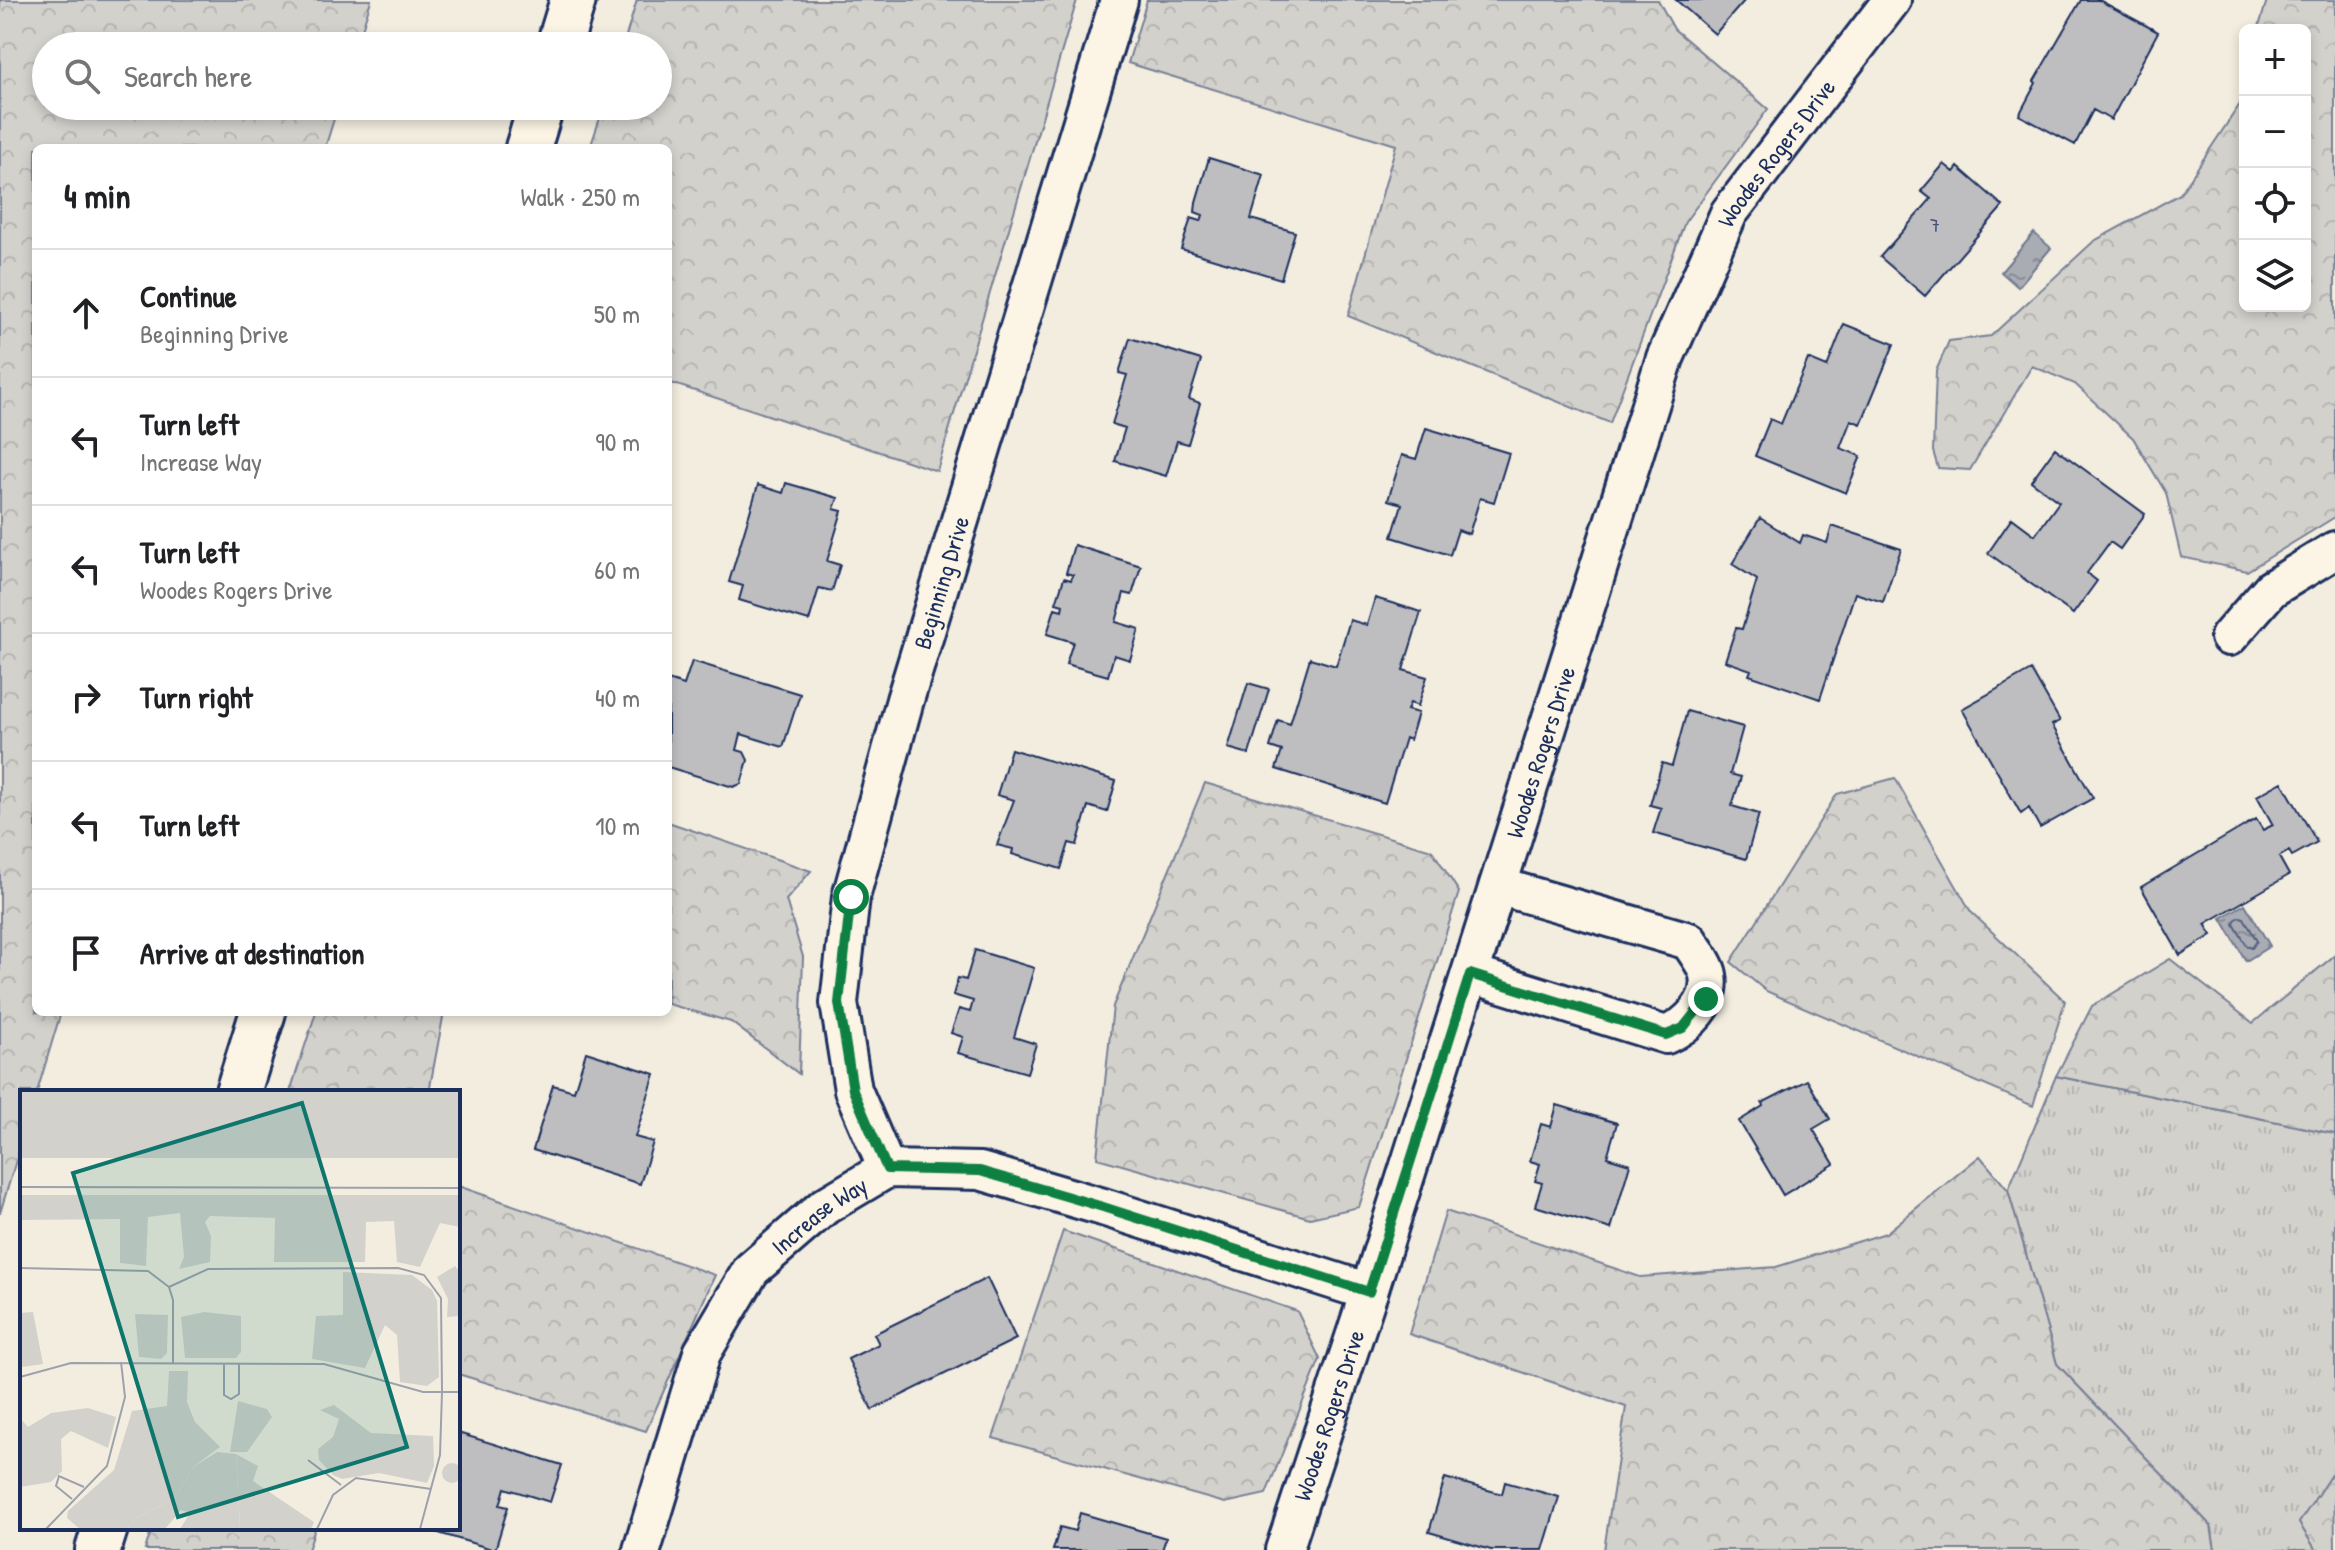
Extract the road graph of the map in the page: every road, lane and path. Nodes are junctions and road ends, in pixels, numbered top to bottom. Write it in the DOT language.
graph roads {
  1 [pos="573,0"];
  2 [pos="1119,0"];
  3 [pos="1892,0"];
  4 [pos="563,32"];
  5 [pos="537,120"];
  6 [pos="529,144"];
  7 [pos="2335,550"];
  8 [pos="2229,637"];
  9 [pos="1498,886"];
  10 [pos="1470,974"];
  11 [pos="262,1016"];
  12 [pos="239,1090"];
  13 [pos="887,1169"];
  14 [pos="1369,1292"];
  15 [pos="104,1530"];
  16 [pos="98,1550"];
  17 [pos="642,1550"];
  18 [pos="1284,1550"];
  1 -- 4 [label="main road"];
  2 -- 13 [label="street, Beginning Drive"];
  3 -- 9 [label="street, Woodes Rogers Drive"];
  5 -- 6 [label="main road"];
  7 -- 8 [label="street"];
  9 -- 10 [label="street, Woodes Rogers Drive"];
  9 -- 10 [label="street"];
  10 -- 14 [label="street, Woodes Rogers Drive"];
  11 -- 12 [label="main road"];
  13 -- 14 [label="street, Increase Way"];
  13 -- 17 [label="street, Increase Way"];
  14 -- 18 [label="street, Woodes Rogers Drive"];
  15 -- 16 [label="main road"];
}
